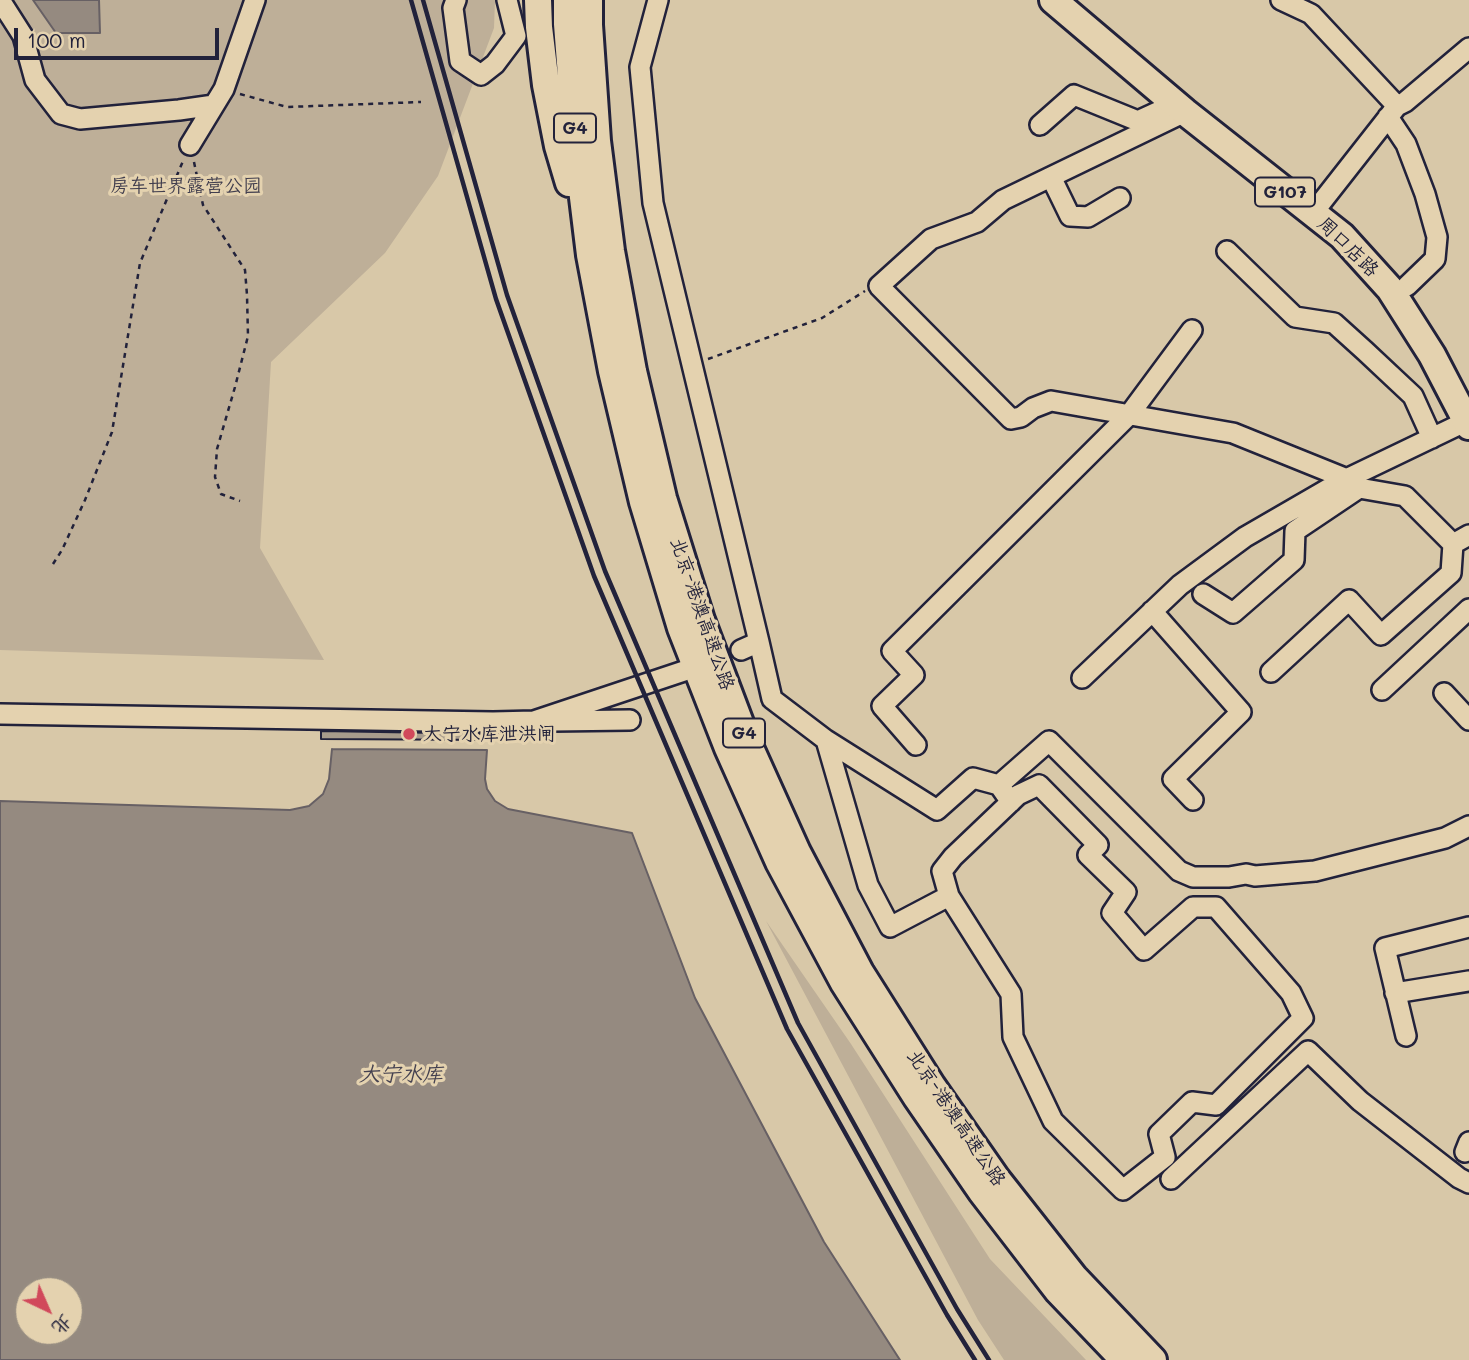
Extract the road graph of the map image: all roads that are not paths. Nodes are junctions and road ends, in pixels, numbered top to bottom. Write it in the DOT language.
graph roads {
  1 [pos="0,0"];
  2 [pos="255,0"];
  3 [pos="456,0"];
  4 [pos="507,0"];
  5 [pos="538,0"];
  6 [pos="567,0"];
  7 [pos="589,0"];
  8 [pos="658,0"];
  9 [pos="1053,0"];
  10 [pos="1281,0"];
  11 [pos="1469,48"];
  12 [pos="219,97"];
  13 [pos="1180,108"];
  14 [pos="1393,112"];
  15 [pos="1040,125"];
  16 [pos="190,145"];
  17 [pos="1051,177"];
  18 [pos="1120,198"];
  19 [pos="1313,214"];
  20 [pos="1227,251"];
  21 [pos="590,255"];
  22 [pos="1407,286"];
  23 [pos="1192,330"];
  24 [pos="1129,415"];
  25 [pos="1468,424"];
  26 [pos="1432,438"];
  27 [pos="1347,479"];
  28 [pos="1461,540"];
  29 [pos="1203,594"];
  30 [pos="1469,609"];
  31 [pos="1152,611"];
  32 [pos="684,671"];
  33 [pos="1270,672"];
  34 [pos="1082,678"];
  35 [pos="1382,690"];
  36 [pos="1444,694"];
  37 [pos="0,714"];
  38 [pos="630,720"];
  39 [pos="1469,720"];
  40 [pos="534,721"];
  41 [pos="826,740"];
  42 [pos="916,745"];
  43 [pos="999,785"];
  44 [pos="1193,800"];
  45 [pos="1011,802"];
  46 [pos="1469,826"];
  47 [pos="949,896"];
  48 [pos="1469,928"];
  49 [pos="1469,981"];
  50 [pos="1395,993"];
  51 [pos="1406,1036"];
  52 [pos="1171,1179"];
  53 [pos="1469,1183"];
  54 [pos="1125,1360"];
  55 [pos="1153,1360"];
  1 -- 12 [label="street"];
  2 -- 12 [label="street"];
  3 -- 4 [label="street"];
  5 -- 21 [label="highway"];
  6 -- 21 [label="highway, 北京-港澳高速公路 / G4"];
  7 -- 55 [label="highway, 北京-港澳高速公路 / G4"];
  8 -- 41 [label="street"];
  9 -- 13 [label="highway, 周口店路 / G107"];
  10 -- 14 [label="street"];
  11 -- 14 [label="street"];
  12 -- 16 [label="street"];
  13 -- 15 [label="street"];
  13 -- 17 [label="street"];
  13 -- 19 [label="highway, 周口店路 / G107"];
  14 -- 19 [label="street"];
  14 -- 22 [label="street"];
  17 -- 18 [label="street"];
  17 -- 24 [label="street"];
  19 -- 25 [label="highway, 周口店路 / G107"];
  20 -- 26 [label="street"];
  21 -- 54 [label="highway, 北京-港澳高速公路 / G4"];
  23 -- 24 [label="street"];
  24 -- 27 [label="street"];
  24 -- 42 [label="street"];
  25 -- 26 [label="street"];
  26 -- 27 [label="street"];
  27 -- 31 [label="street"];
  28 -- 29 [label="street"];
  28 -- 33 [label="street"];
  30 -- 35 [label="street"];
  31 -- 34 [label="street"];
  31 -- 44 [label="street"];
  32 -- 40 [label="street"];
  36 -- 39 [label="street"];
  37 -- 40 [label="street"];
  38 -- 40 [label="street"];
  41 -- 43 [label="street"];
  41 -- 47 [label="street"];
  43 -- 45 [label="street"];
  43 -- 46 [label="street"];
  45 -- 47 [label="street"];
  45 -- 47 [label="street"];
  48 -- 50 [label="street"];
  49 -- 50 [label="street"];
  50 -- 51 [label="street"];
  52 -- 53 [label="street"];
}
